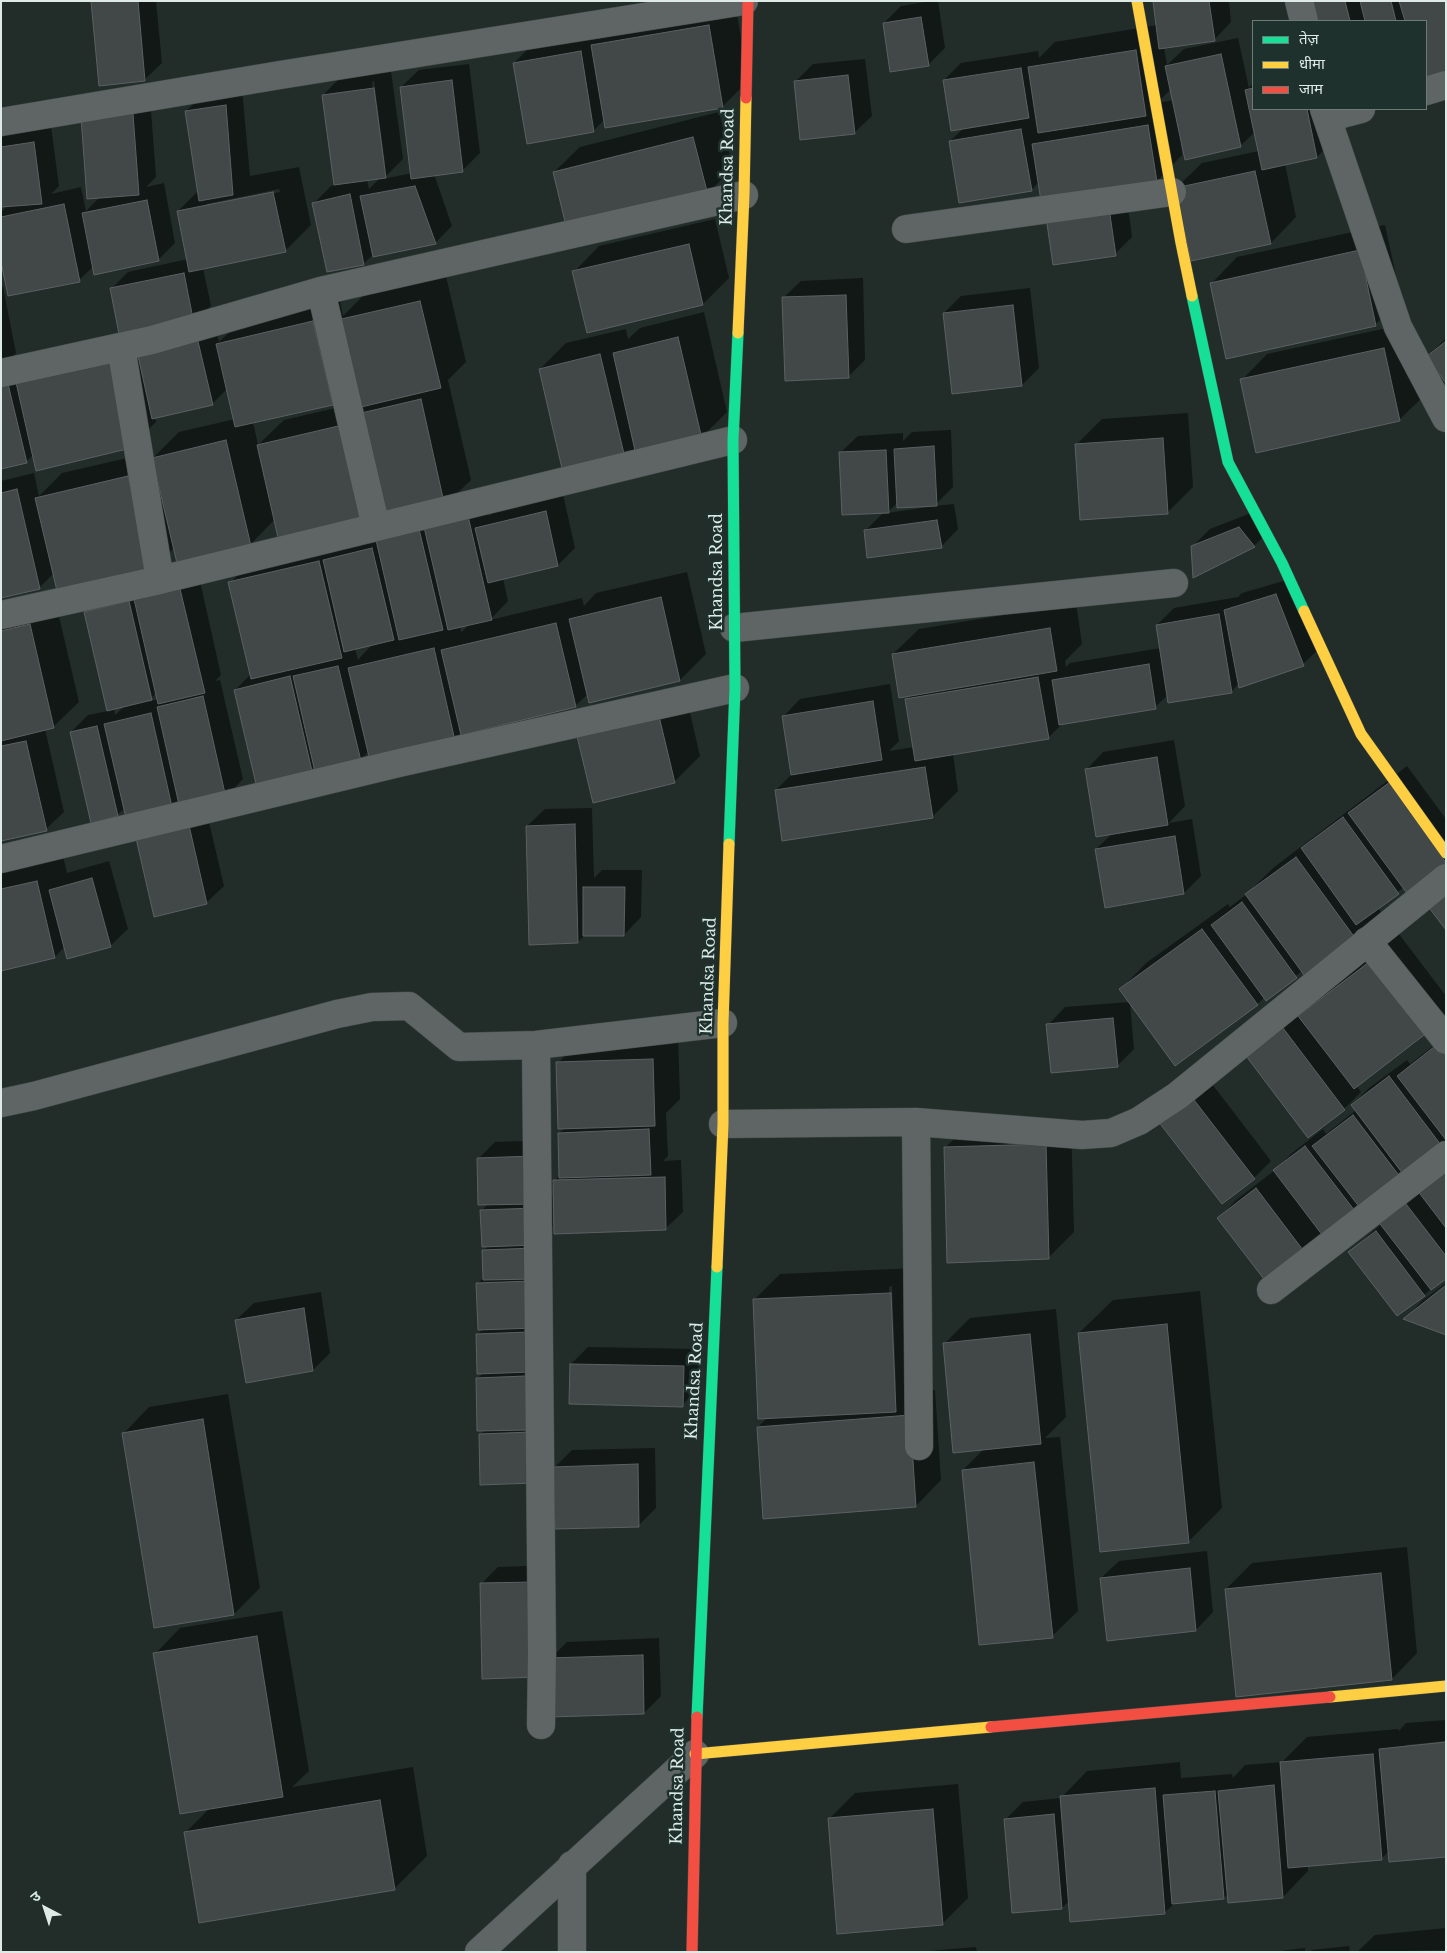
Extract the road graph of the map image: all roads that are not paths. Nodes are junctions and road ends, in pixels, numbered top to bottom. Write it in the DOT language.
graph roads {
  1 [pos="746,1"];
  2 [pos="1137,1"];
  3 [pos="1300,1"];
  4 [pos="1304,20"];
  5 [pos="1446,85"];
  6 [pos="1427,91"];
  7 [pos="1352,110"];
  8 [pos="1326,113"];
  9 [pos="1,122"];
  10 [pos="1172,192"];
  11 [pos="744,194"];
  12 [pos="906,229"];
  13 [pos="321,291"];
  14 [pos="121,347"];
  15 [pos="1,373"];
  16 [pos="1446,418"];
  17 [pos="733,440"];
  18 [pos="376,527"];
  19 [pos="160,580"];
  20 [pos="1174,583"];
  21 [pos="1,615"];
  22 [pos="734,628"];
  23 [pos="735,688"];
  24 [pos="1446,853"];
  25 [pos="1,859"];
  26 [pos="1446,878"];
  27 [pos="1367,941"];
  28 [pos="723,1023"];
  29 [pos="1446,1040"];
  30 [pos="536,1045"];
  31 [pos="1,1103"];
  32 [pos="916,1122"];
  33 [pos="723,1124"];
  34 [pos="1446,1155"];
  35 [pos="1271,1290"];
  36 [pos="919,1446"];
  37 [pos="1446,1686"];
  38 [pos="541,1725"];
  39 [pos="695,1754"];
  40 [pos="572,1865"];
  41 [pos="479,1952"];
  42 [pos="572,1952"];
  43 [pos="692,1952"];
  1 -- 9 [label="street"];
  1 -- 11 [label="street, Khandsa Road"];
  2 -- 10 [label="street"];
  3 -- 4 [label="street"];
  5 -- 6 [label="street"];
  7 -- 8 [label="street"];
  8 -- 16 [label="street"];
  10 -- 12 [label="street"];
  10 -- 24 [label="street"];
  11 -- 13 [label="street"];
  11 -- 17 [label="street, Khandsa Road"];
  13 -- 14 [label="street"];
  13 -- 18 [label="street"];
  14 -- 15 [label="street"];
  14 -- 19 [label="street"];
  17 -- 18 [label="street"];
  17 -- 22 [label="street, Khandsa Road"];
  18 -- 19 [label="street"];
  19 -- 21 [label="street"];
  20 -- 22 [label="street"];
  22 -- 23 [label="street, Khandsa Road"];
  23 -- 25 [label="street"];
  23 -- 28 [label="street, Khandsa Road"];
  26 -- 27 [label="street"];
  27 -- 29 [label="street"];
  27 -- 32 [label="street"];
  28 -- 30 [label="street"];
  28 -- 33 [label="street, Khandsa Road"];
  30 -- 31 [label="street"];
  30 -- 38 [label="street"];
  32 -- 33 [label="street"];
  32 -- 36 [label="street"];
  33 -- 39 [label="street, Khandsa Road"];
  34 -- 35 [label="street"];
  37 -- 39 [label="street"];
  39 -- 40 [label="street"];
  39 -- 43 [label="street, Khandsa Road"];
  40 -- 41 [label="street"];
  40 -- 42 [label="street"];
}
